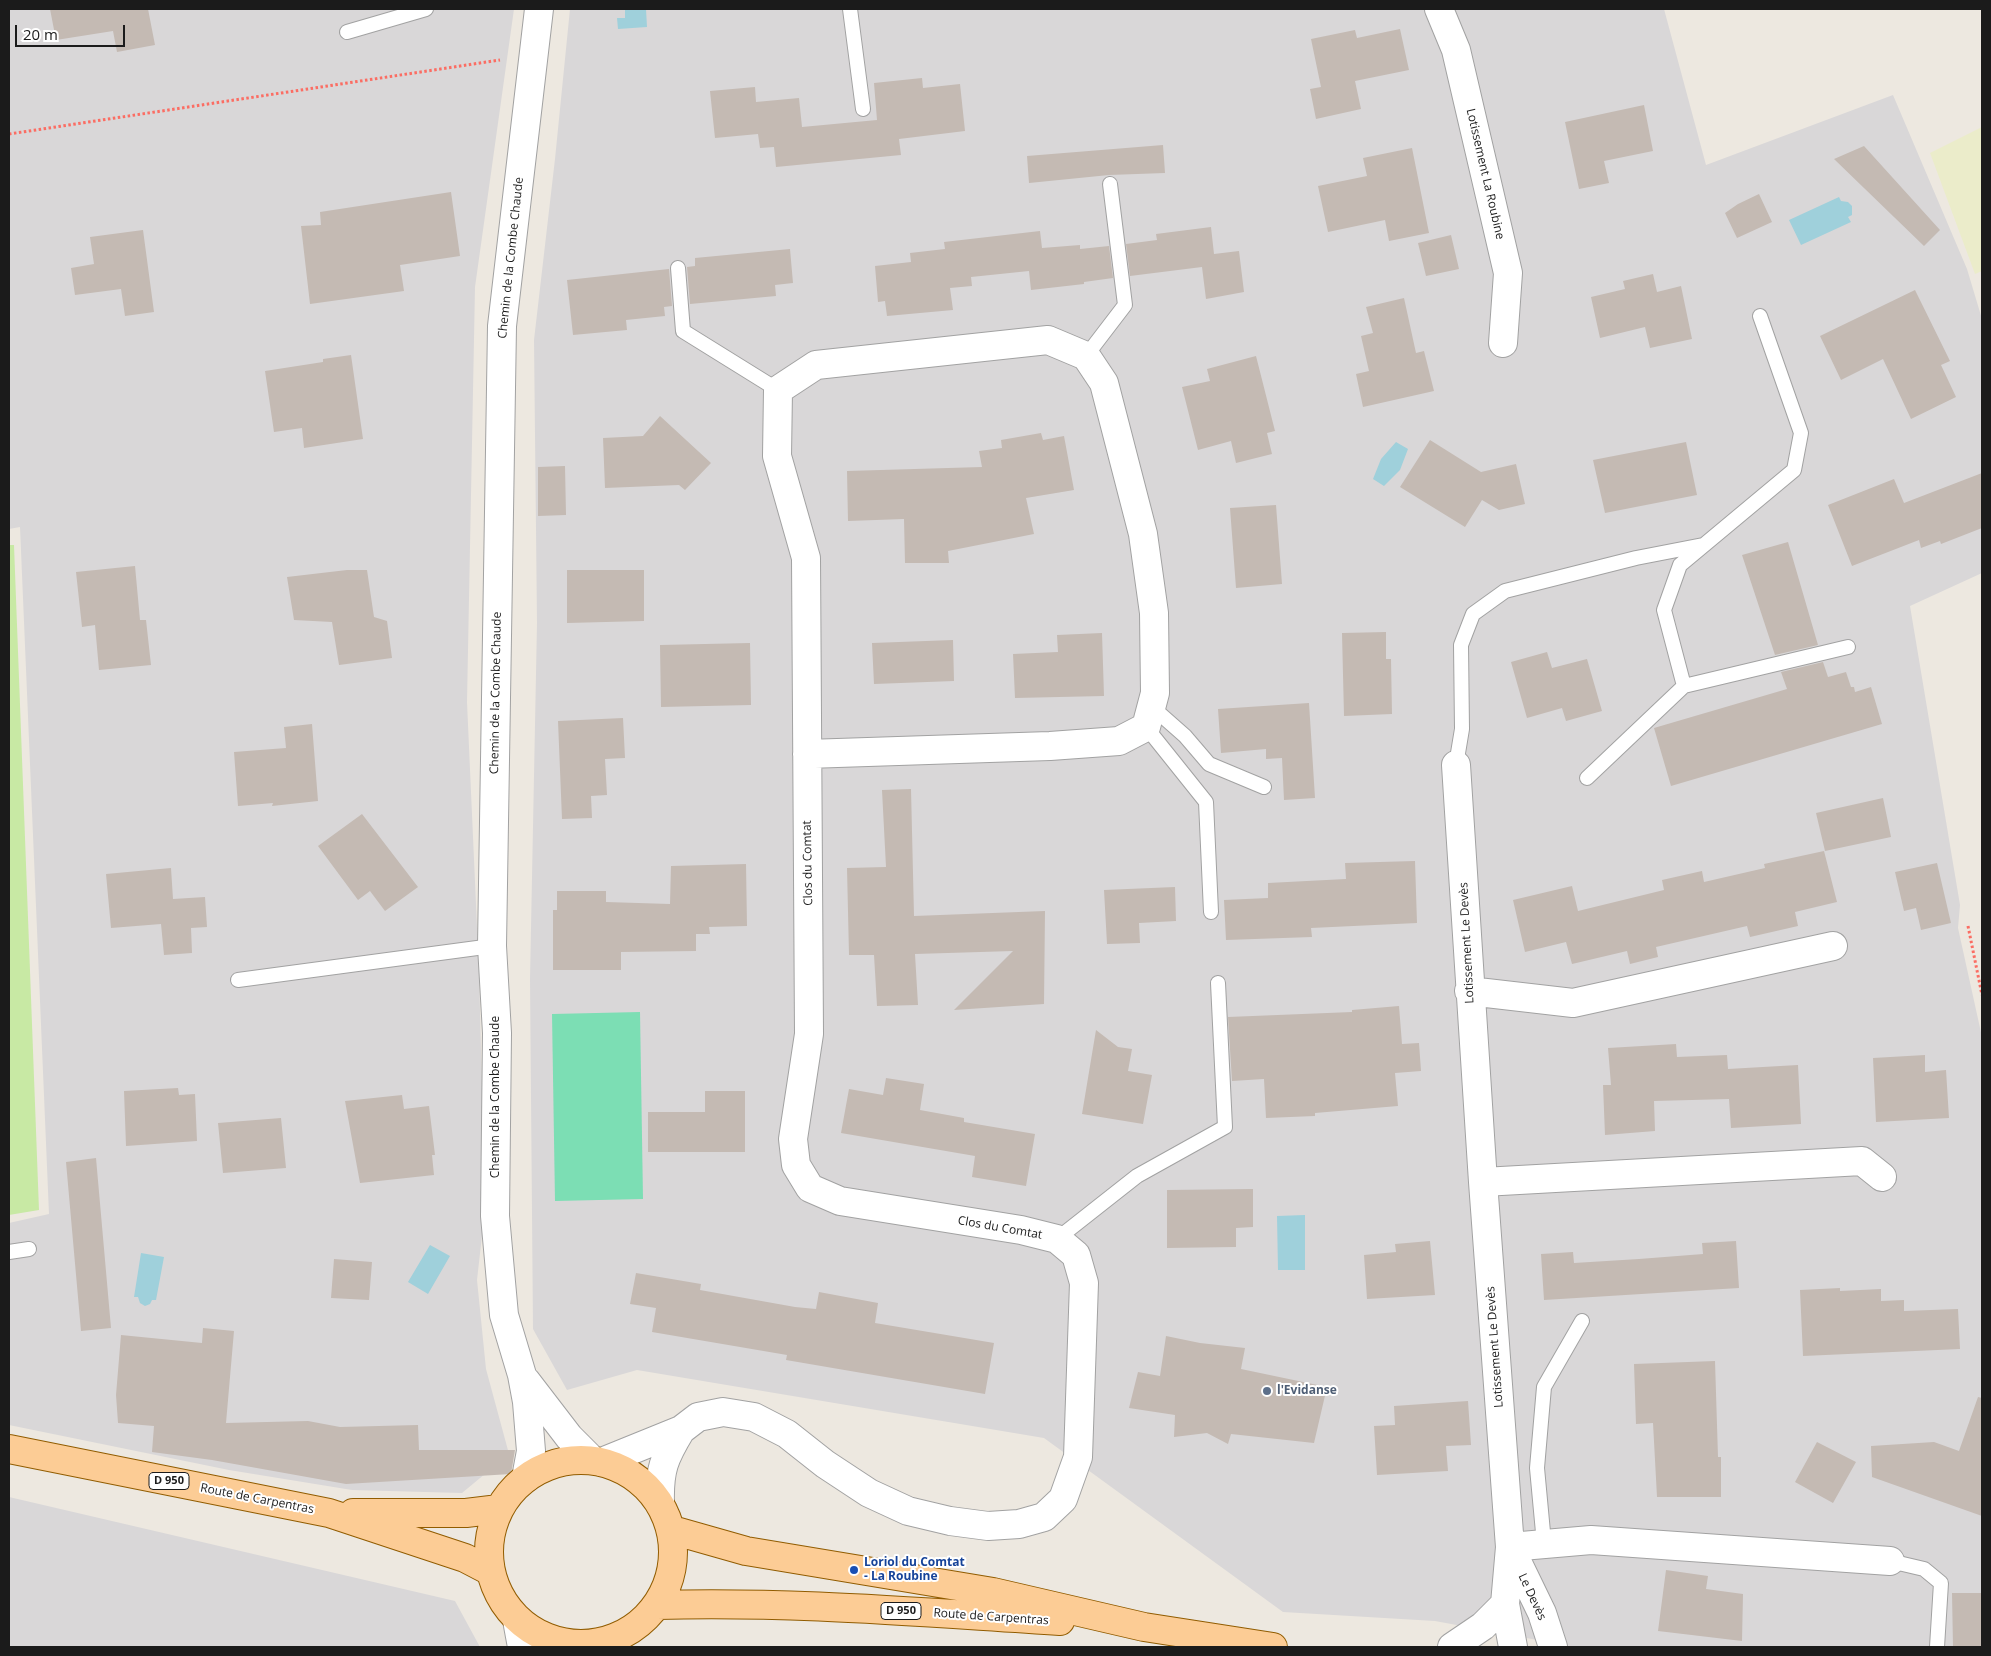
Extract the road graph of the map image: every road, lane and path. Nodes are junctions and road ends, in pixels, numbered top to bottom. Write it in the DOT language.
graph roads {
  1 [pos="426,9"];
  2 [pos="539,9"];
  3 [pos="850,9"];
  4 [pos="1439,9"];
  5 [pos="347,32"];
  6 [pos="534,55"];
  7 [pos="864,110"];
  8 [pos="9,134"];
  9 [pos="1110,184"];
  10 [pos="678,268"];
  11 [pos="1760,316"];
  12 [pos="1503,342"];
  13 [pos="1086,356"];
  14 [pos="778,390"];
  15 [pos="1706,544"];
  16 [pos="1848,647"];
  17 [pos="1684,686"];
  18 [pos="1149,717"];
  19 [pos="807,754"];
  20 [pos="1456,765"];
  21 [pos="1587,778"];
  22 [pos="1264,787"];
  23 [pos="1211,912"];
  24 [pos="1968,926"];
  25 [pos="492,946"];
  26 [pos="1833,946"];
  27 [pos="238,980"];
  28 [pos="1218,983"];
  29 [pos="1470,991"];
  30 [pos="1982,995"];
  31 [pos="1882,1177"];
  32 [pos="1483,1182"];
  33 [pos="1057,1239"];
  34 [pos="29,1249"];
  35 [pos="9,1252"];
  36 [pos="1582,1321"];
  37 [pos="522,1375"];
  38 [pos="681,1430"];
  39 [pos="9,1449"];
  40 [pos="597,1461"];
  41 [pos="526,1478"];
  42 [pos="660,1503"];
  43 [pos="499,1509"];
  44 [pos="329,1513"];
  45 [pos="672,1530"];
  46 [pos="1544,1543"];
  47 [pos="1510,1547"];
  48 [pos="1890,1561"];
  49 [pos="490,1571"];
  50 [pos="1505,1604"];
  51 [pos="657,1605"];
  52 [pos="517,1620"];
  53 [pos="1144,1627"];
  54 [pos="593,1646"];
  55 [pos="522,1647"];
  56 [pos="1273,1647"];
  57 [pos="1452,1647"];
  58 [pos="1513,1647"];
  59 [pos="1553,1647"];
  60 [pos="1937,1647"];
  1 -- 5 [label="lane"];
  2 -- 6 [label="street, Chemin de la Combe Chaude"];
  3 -- 7 [label="lane"];
  4 -- 12 [label="street, Lotissement La Roubine"];
  6 -- 8 [label="path"];
  6 -- 25 [label="street, Chemin de la Combe Chaude"];
  9 -- 13 [label="lane"];
  10 -- 14 [label="lane"];
  11 -- 15 [label="lane"];
  13 -- 14 [label="street"];
  13 -- 18 [label="street"];
  14 -- 19 [label="street, Clos du Comtat"];
  15 -- 17 [label="lane"];
  15 -- 20 [label="lane"];
  16 -- 17 [label="lane"];
  17 -- 21 [label="lane"];
  18 -- 19 [label="street"];
  18 -- 22 [label="lane"];
  18 -- 23 [label="lane"];
  19 -- 33 [label="street, Clos du Comtat"];
  20 -- 29 [label="street, Lotissement Le Devès"];
  24 -- 30 [label="path"];
  25 -- 27 [label="lane"];
  25 -- 37 [label="street, Chemin de la Combe Chaude"];
  26 -- 29 [label="street"];
  28 -- 33 [label="lane"];
  29 -- 32 [label="street, Lotissement Le Devès"];
  31 -- 32 [label="street"];
  32 -- 47 [label="street, Lotissement Le Devès"];
  33 -- 38 [label="street, Clos du Comtat"];
  34 -- 35 [label="lane"];
  36 -- 46 [label="lane"];
  37 -- 40 [label="street, Chemin de la Combe Chaude"];
  37 -- 41 [label="street, Chemin de la Combe Chaude"];
  38 -- 40 [label="street, Clos du Comtat"];
  38 -- 42 [label="street, Clos du Comtat"];
  39 -- 44 [label="main road, Route de Carpentras / D 950"];
  40 -- 41 [label="main road"];
  40 -- 42 [label="main road"];
  41 -- 43 [label="main road"];
  42 -- 45 [label="main road"];
  43 -- 44 [label="main road, D 950"];
  43 -- 49 [label="main road"];
  44 -- 49 [label="main road, D 950"];
  45 -- 51 [label="main road"];
  45 -- 53 [label="main road, Route de Carpentras / D 950"];
  46 -- 47 [label="street"];
  46 -- 48 [label="street"];
  47 -- 50 [label="street"];
  47 -- 59 [label="street, Le Devès"];
  48 -- 60 [label="lane"];
  49 -- 52 [label="main road"];
  50 -- 57 [label="street"];
  50 -- 58 [label="street"];
  51 -- 53 [label="main road, Route de Carpentras / D 950"];
  51 -- 54 [label="main road"];
  52 -- 54 [label="main road"];
  52 -- 55 [label="street"];
  53 -- 56 [label="main road, Route de Carpentras / D 950"];
}
